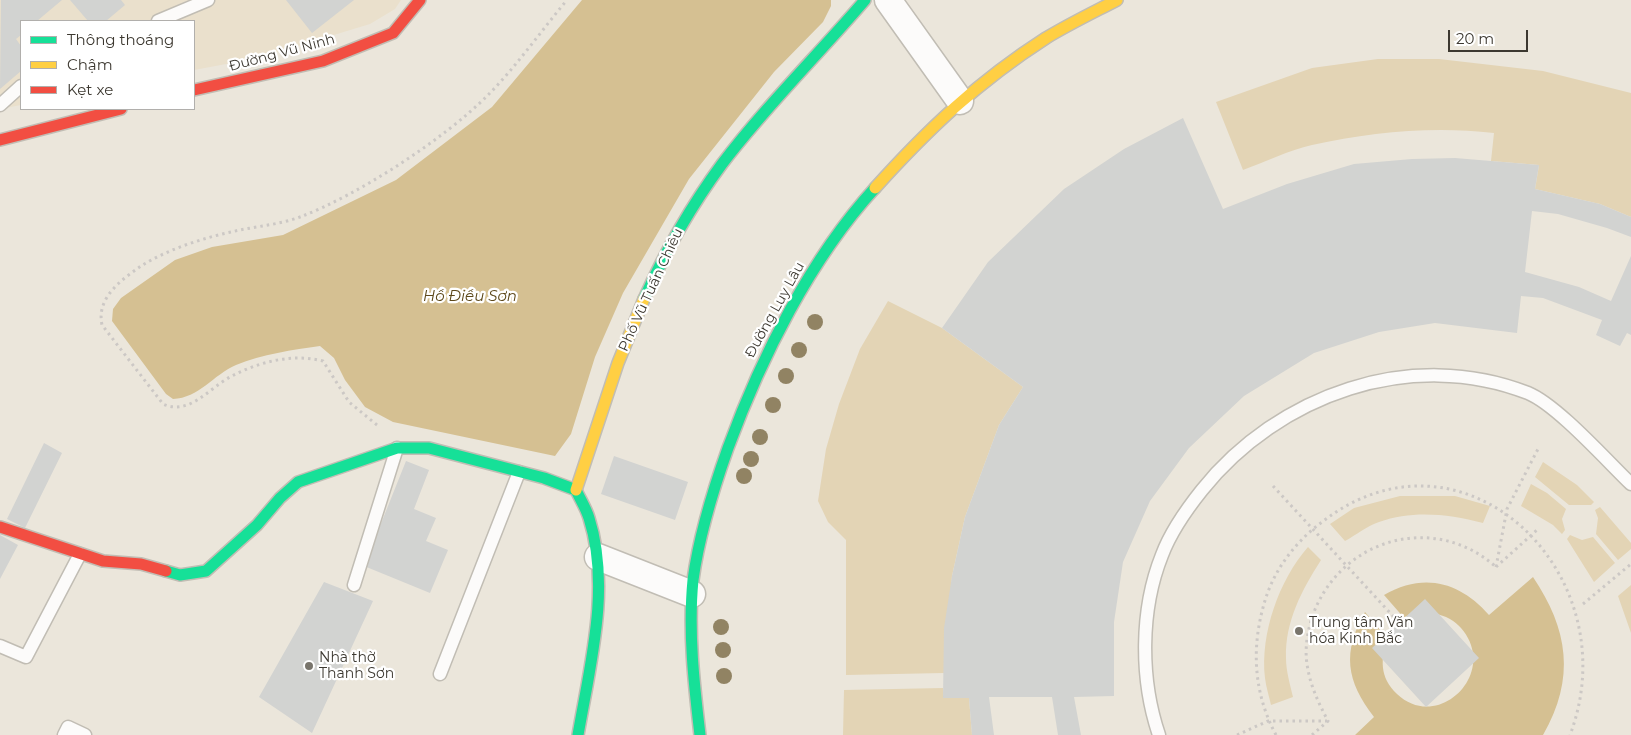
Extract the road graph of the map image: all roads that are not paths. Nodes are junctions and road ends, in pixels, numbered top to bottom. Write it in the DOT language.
graph roads {
  1 [pos="208,0"];
  2 [pos="420,0"];
  3 [pos="865,0"];
  4 [pos="888,0"];
  5 [pos="1117,0"];
  6 [pos="160,20"];
  7 [pos="20,87"];
  8 [pos="195,90"];
  9 [pos="960,101"];
  10 [pos="0,105"];
  11 [pos="116,110"];
  12 [pos="0,140"];
  13 [pos="397,448"];
  14 [pos="520,472"];
  15 [pos="1631,484"];
  16 [pos="576,490"];
  17 [pos="0,527"];
  18 [pos="80,554"];
  19 [pos="598,557"];
  20 [pos="354,585"];
  21 [pos="692,594"];
  22 [pos="0,646"];
  23 [pos="440,674"];
  24 [pos="64,735"];
  25 [pos="86,735"];
  26 [pos="578,735"];
  27 [pos="700,735"];
  28 [pos="1159,735"];
  1 -- 6 [label="lane"];
  2 -- 8 [label="street, Đường Vũ Ninh"];
  3 -- 16 [label="street, Phố Vũ Tuấn Chiêu"];
  4 -- 9 [label="street"];
  5 -- 9 [label="street, Đường Luy Lâu"];
  7 -- 10 [label="lane"];
  9 -- 21 [label="street, Đường Luy Lâu"];
  11 -- 12 [label="street"];
  13 -- 14 [label="street"];
  13 -- 18 [label="street"];
  13 -- 20 [label="lane"];
  14 -- 16 [label="street"];
  14 -- 23 [label="lane"];
  15 -- 28 [label="lane"];
  16 -- 19 [label="street"];
  17 -- 18 [label="street"];
  18 -- 22 [label="lane"];
  19 -- 21 [label="street"];
  19 -- 26 [label="street"];
  21 -- 27 [label="street, Đường Luy Lâu"];
  24 -- 25 [label="lane"];
}
